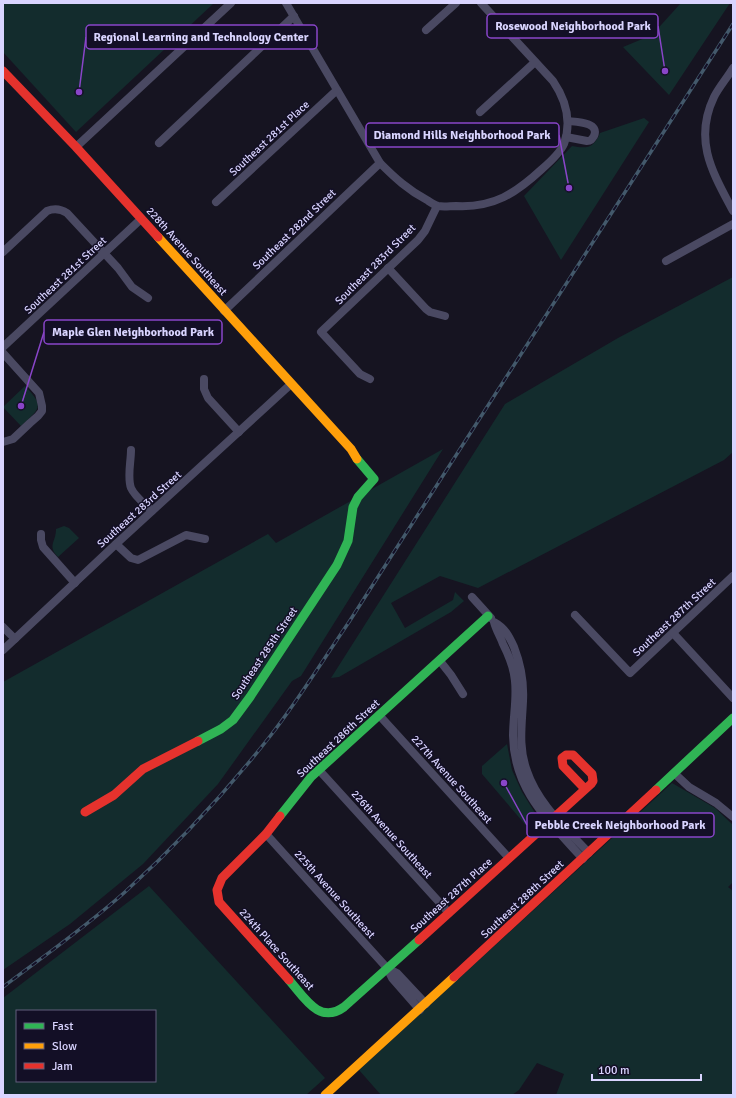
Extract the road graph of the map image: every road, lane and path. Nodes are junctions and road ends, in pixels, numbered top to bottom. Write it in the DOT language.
graph roads {
  1 [pos="230,3"];
  2 [pos="286,3"];
  3 [pos="456,3"];
  4 [pos="482,3"];
  5 [pos="294,16"];
  6 [pos="426,30"];
  7 [pos="535,62"];
  8 [pos="733,68"];
  9 [pos="3,71"];
  10 [pos="337,90"];
  11 [pos="480,112"];
  12 [pos="568,121"];
  13 [pos="566,137"];
  14 [pos="159,143"];
  15 [pos="76,147"];
  16 [pos="380,163"];
  17 [pos="216,202"];
  18 [pos="437,206"];
  19 [pos="733,211"];
  20 [pos="141,219"];
  21 [pos="733,224"];
  22 [pos="3,252"];
  23 [pos="105,253"];
  24 [pos="666,261"];
  25 [pos="388,268"];
  26 [pos="148,298"];
  27 [pos="224,311"];
  28 [pos="444,316"];
  29 [pos="3,347"];
  30 [pos="3,353"];
  31 [pos="204,378"];
  32 [pos="370,379"];
  33 [pos="291,384"];
  34 [pos="239,432"];
  35 [pos="3,442"];
  36 [pos="352,449"];
  37 [pos="132,450"];
  38 [pos="152,511"];
  39 [pos="41,534"];
  40 [pos="205,538"];
  41 [pos="116,544"];
  42 [pos="733,576"];
  43 [pos="75,584"];
  44 [pos="472,597"];
  45 [pos="574,615"];
  46 [pos="491,619"];
  47 [pos="3,627"];
  48 [pos="673,633"];
  49 [pos="14,639"];
  50 [pos="3,650"];
  51 [pos="440,661"];
  52 [pos="463,694"];
  53 [pos="733,698"];
  54 [pos="379,715"];
  55 [pos="733,718"];
  56 [pos="319,770"];
  57 [pos="674,773"];
  58 [pos="585,789"];
  59 [pos="85,812"];
  60 [pos="733,817"];
  61 [pos="552,819"];
  62 [pos="266,834"];
  63 [pos="586,856"];
  64 [pos="509,858"];
  65 [pos="217,890"];
  66 [pos="449,912"];
  67 [pos="387,968"];
  68 [pos="423,1007"];
  69 [pos="330,1014"];
  70 [pos="327,1095"];
  1 -- 15 [label="street"];
  2 -- 5 [label="street"];
  3 -- 6 [label="street"];
  4 -- 7 [label="street"];
  5 -- 10 [label="street"];
  5 -- 14 [label="street"];
  7 -- 11 [label="street"];
  7 -- 12 [label="street"];
  8 -- 19 [label="street"];
  9 -- 15 [label="street, 228th Avenue Southeast"];
  10 -- 16 [label="street"];
  10 -- 17 [label="street, Southeast 281st Place"];
  12 -- 13 [label="street"];
  12 -- 13 [label="street"];
  13 -- 18 [label="street"];
  15 -- 20 [label="street, 228th Avenue Southeast"];
  16 -- 18 [label="street"];
  16 -- 27 [label="street, Southeast 282nd Street"];
  18 -- 25 [label="street, Southeast 283rd Street"];
  20 -- 23 [label="street, Southeast 281st Street"];
  20 -- 27 [label="street, 228th Avenue Southeast"];
  21 -- 24 [label="street"];
  22 -- 23 [label="street"];
  23 -- 26 [label="street"];
  23 -- 29 [label="street, Southeast 281st Street"];
  25 -- 28 [label="street"];
  25 -- 32 [label="street, Southeast 283rd Street"];
  27 -- 33 [label="street, 228th Avenue Southeast"];
  30 -- 35 [label="street"];
  31 -- 34 [label="street"];
  33 -- 34 [label="street, Southeast 283rd Street"];
  33 -- 36 [label="street, 228th Avenue Southeast"];
  34 -- 38 [label="street, Southeast 283rd Street"];
  36 -- 59 [label="street, Southeast 285th Street"];
  37 -- 38 [label="street"];
  38 -- 41 [label="street, Southeast 283rd Street"];
  39 -- 43 [label="street"];
  40 -- 41 [label="street"];
  41 -- 43 [label="street, Southeast 283rd Street"];
  42 -- 48 [label="street, Southeast 287th Street"];
  43 -- 49 [label="street, Southeast 283rd Street"];
  44 -- 46 [label="street"];
  45 -- 48 [label="street, Southeast 287th Street"];
  46 -- 51 [label="street, Southeast 286th Street"];
  46 -- 61 [label="street"];
  47 -- 49 [label="street"];
  48 -- 53 [label="street"];
  49 -- 50 [label="street, Southeast 283rd Street"];
  51 -- 52 [label="street"];
  51 -- 54 [label="street, Southeast 286th Street"];
  54 -- 56 [label="street, Southeast 286th Street"];
  54 -- 64 [label="street, 227th Avenue Southeast"];
  55 -- 57 [label="street, Southeast 288th Street"];
  56 -- 62 [label="street, Southeast 286th Street"];
  56 -- 66 [label="street, 226th Avenue Southeast"];
  57 -- 60 [label="street"];
  57 -- 63 [label="street, Southeast 288th Street"];
  58 -- 61 [label="street, Southeast 287th Place"];
  61 -- 63 [label="street"];
  61 -- 64 [label="street, Southeast 287th Place"];
  62 -- 65 [label="street, Southeast 286th Street"];
  62 -- 67 [label="street, 225th Avenue Southeast"];
  63 -- 68 [label="street, Southeast 288th Street"];
  64 -- 66 [label="street, Southeast 287th Place"];
  65 -- 69 [label="street, 224th Place Southeast"];
  66 -- 67 [label="street, Southeast 287th Place"];
  67 -- 68 [label="street, 225th Avenue Southeast"];
  67 -- 69 [label="street, Southeast 287th Place"];
  68 -- 70 [label="street, Southeast 288th Street"];
}
